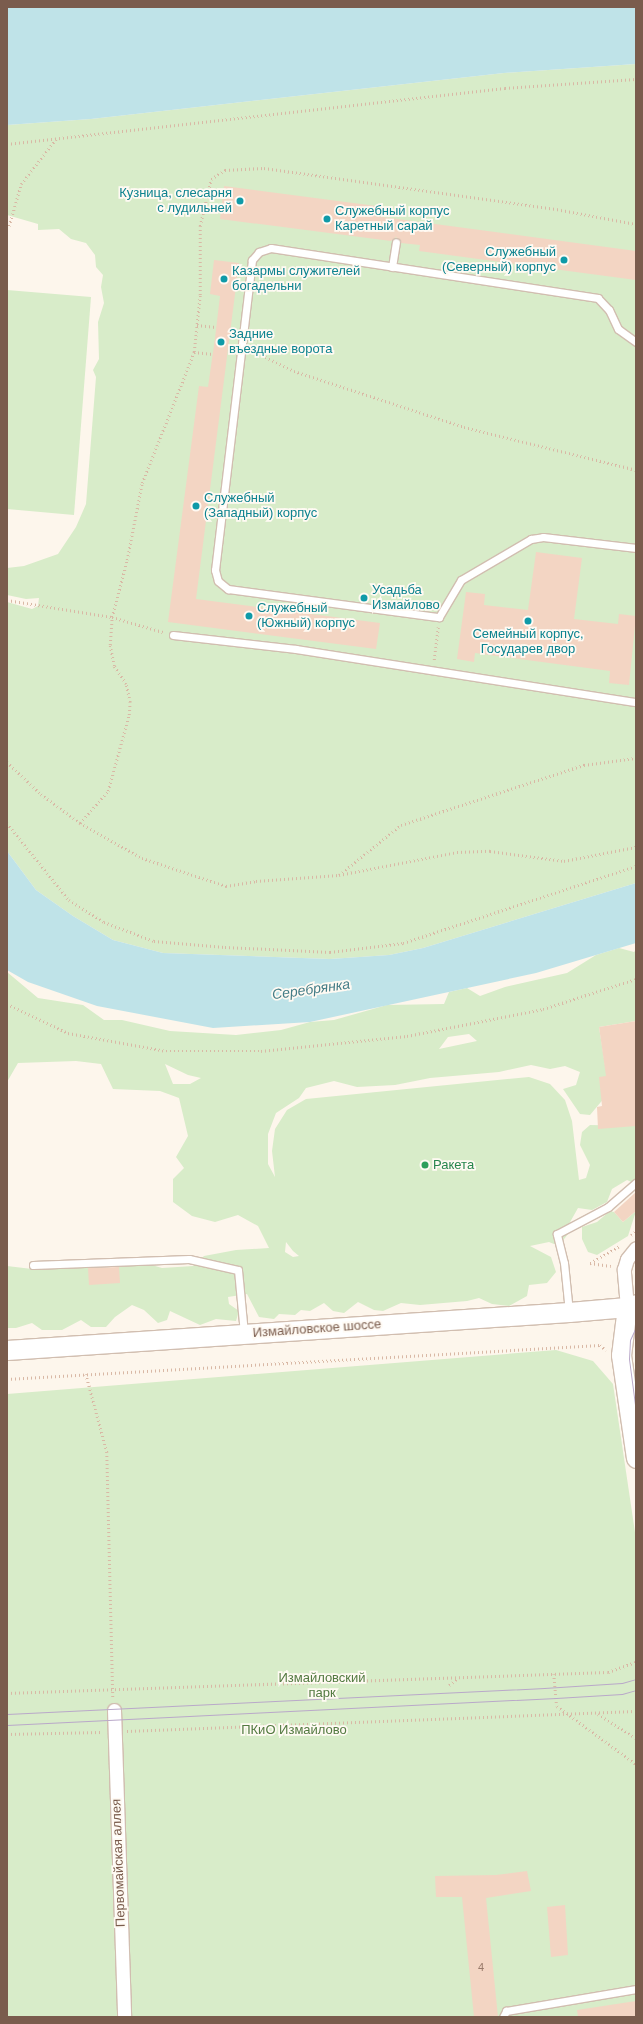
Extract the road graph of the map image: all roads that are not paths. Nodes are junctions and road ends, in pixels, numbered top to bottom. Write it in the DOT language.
graph roads {
  1 [pos="396,242"];
  2 [pos="392,267"];
  3 [pos="636,342"];
  4 [pos="636,548"];
  5 [pos="173,634"];
  6 [pos="636,702"];
  7 [pos="636,1183"];
  8 [pos="636,1248"];
  9 [pos="33,1265"];
  10 [pos="633,1307"];
  11 [pos="569,1312"];
  12 [pos="636,1324"];
  13 [pos="244,1334"];
  14 [pos="7,1350"];
  15 [pos="636,1458"];
  16 [pos="114,1710"];
  17 [pos="636,1989"];
  18 [pos="124,2017"];
  19 [pos="503,2017"];
  1 -- 2 [label="lane"];
  2 -- 3 [label="lane"];
  2 -- 4 [label="lane"];
  5 -- 6 [label="lane"];
  7 -- 11 [label="lane"];
  8 -- 10 [label="street"];
  9 -- 13 [label="lane"];
  10 -- 11 [label="main road, Измайловское шоссе"];
  10 -- 12 [label="main road"];
  10 -- 15 [label="main road"];
  11 -- 13 [label="main road, Измайловское шоссе"];
  13 -- 14 [label="main road, Измайловское шоссе"];
  16 -- 18 [label="street, Первомайская аллея"];
  17 -- 19 [label="lane"];
}
